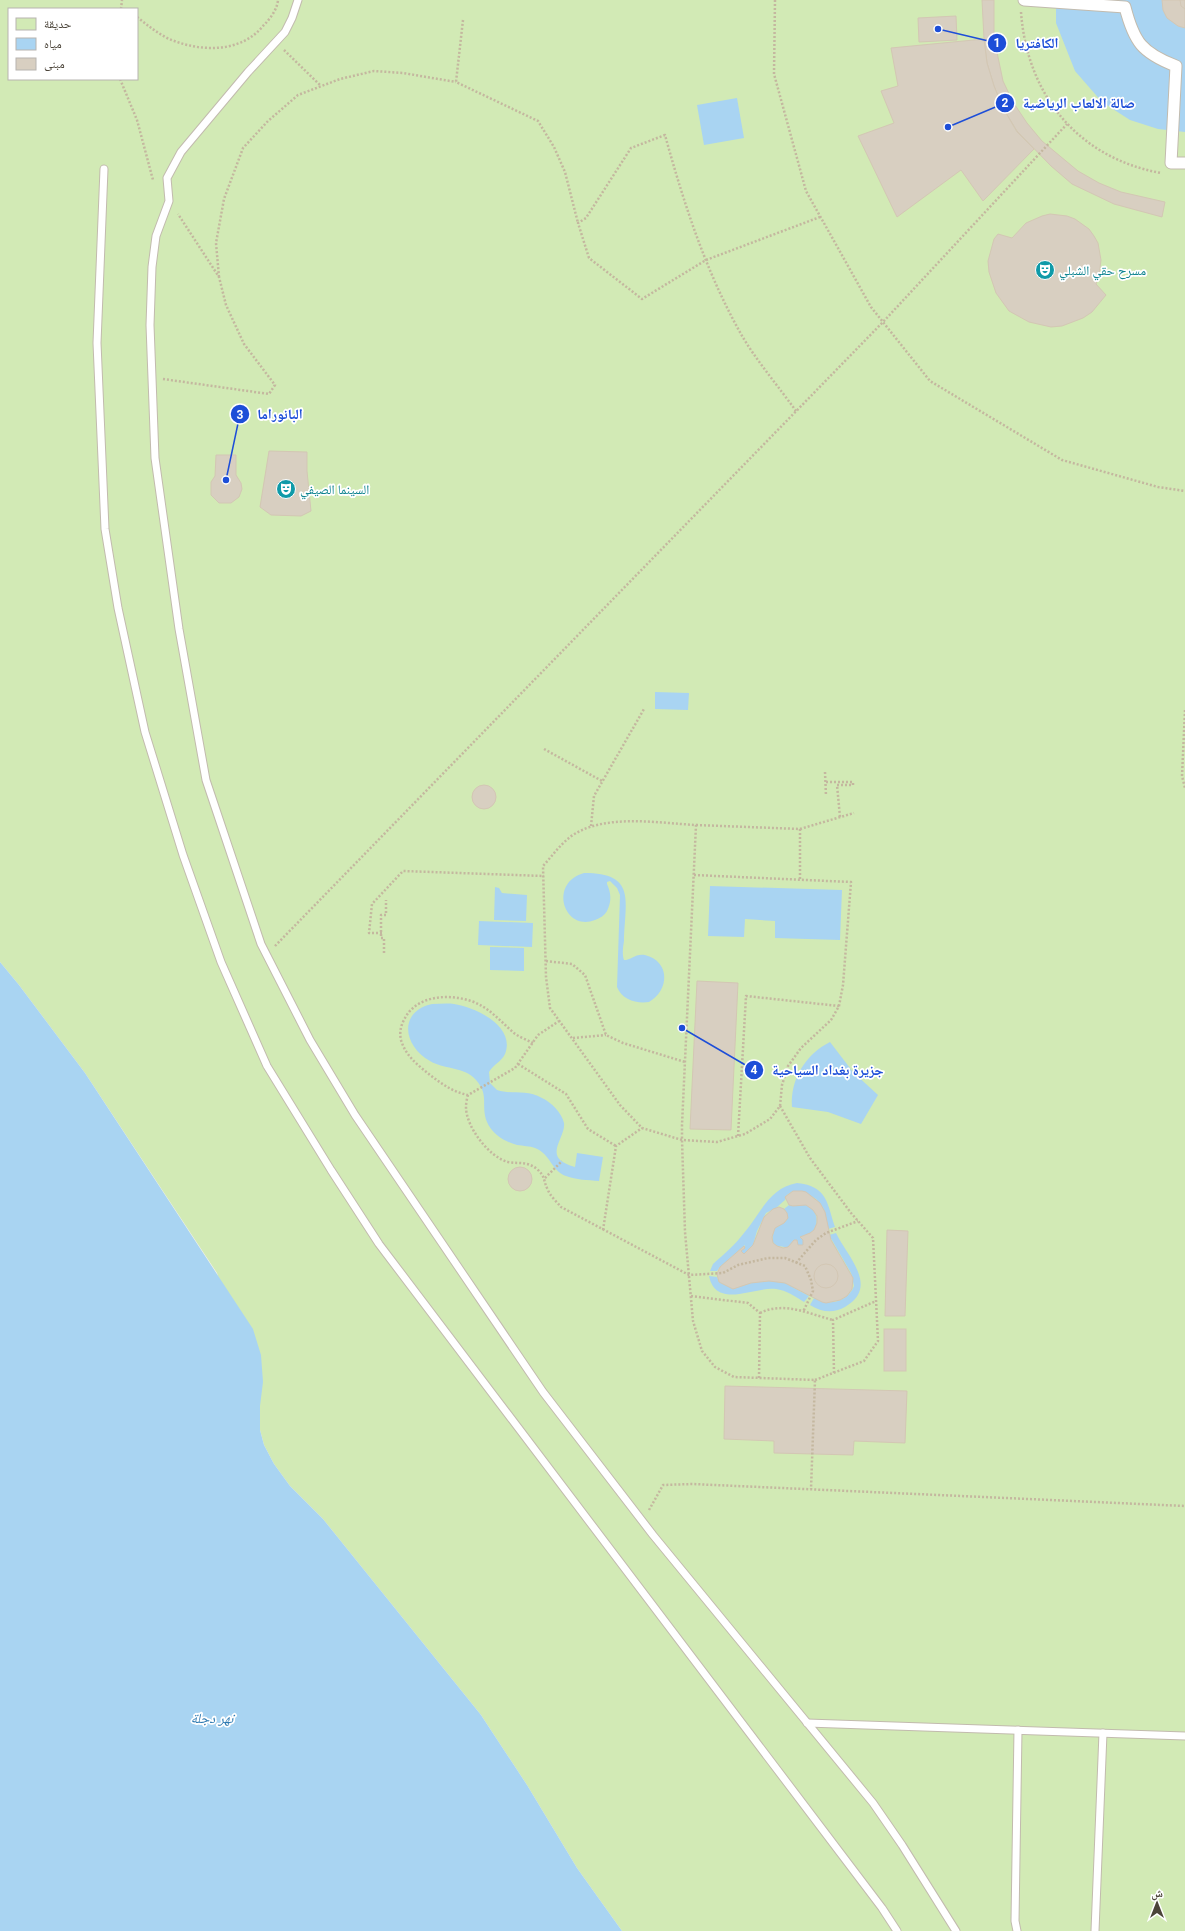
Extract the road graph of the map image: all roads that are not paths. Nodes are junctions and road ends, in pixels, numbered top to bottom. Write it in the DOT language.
graph roads {
  1 [pos="298,0"];
  2 [pos="1022,3"];
  3 [pos="1185,163"];
  4 [pos="104,169"];
  5 [pos="807,1723"];
  6 [pos="1018,1730"];
  7 [pos="1103,1733"];
  8 [pos="1185,1736"];
  9 [pos="897,1931"];
  10 [pos="956,1931"];
  11 [pos="1017,1931"];
  12 [pos="1095,1931"];
  1 -- 5 [label="lane"];
  2 -- 3 [label="street"];
  4 -- 9 [label="lane"];
  5 -- 6 [label="lane"];
  5 -- 10 [label="lane"];
  6 -- 7 [label="lane"];
  6 -- 11 [label="lane"];
  7 -- 8 [label="lane"];
  7 -- 12 [label="lane"];
}
